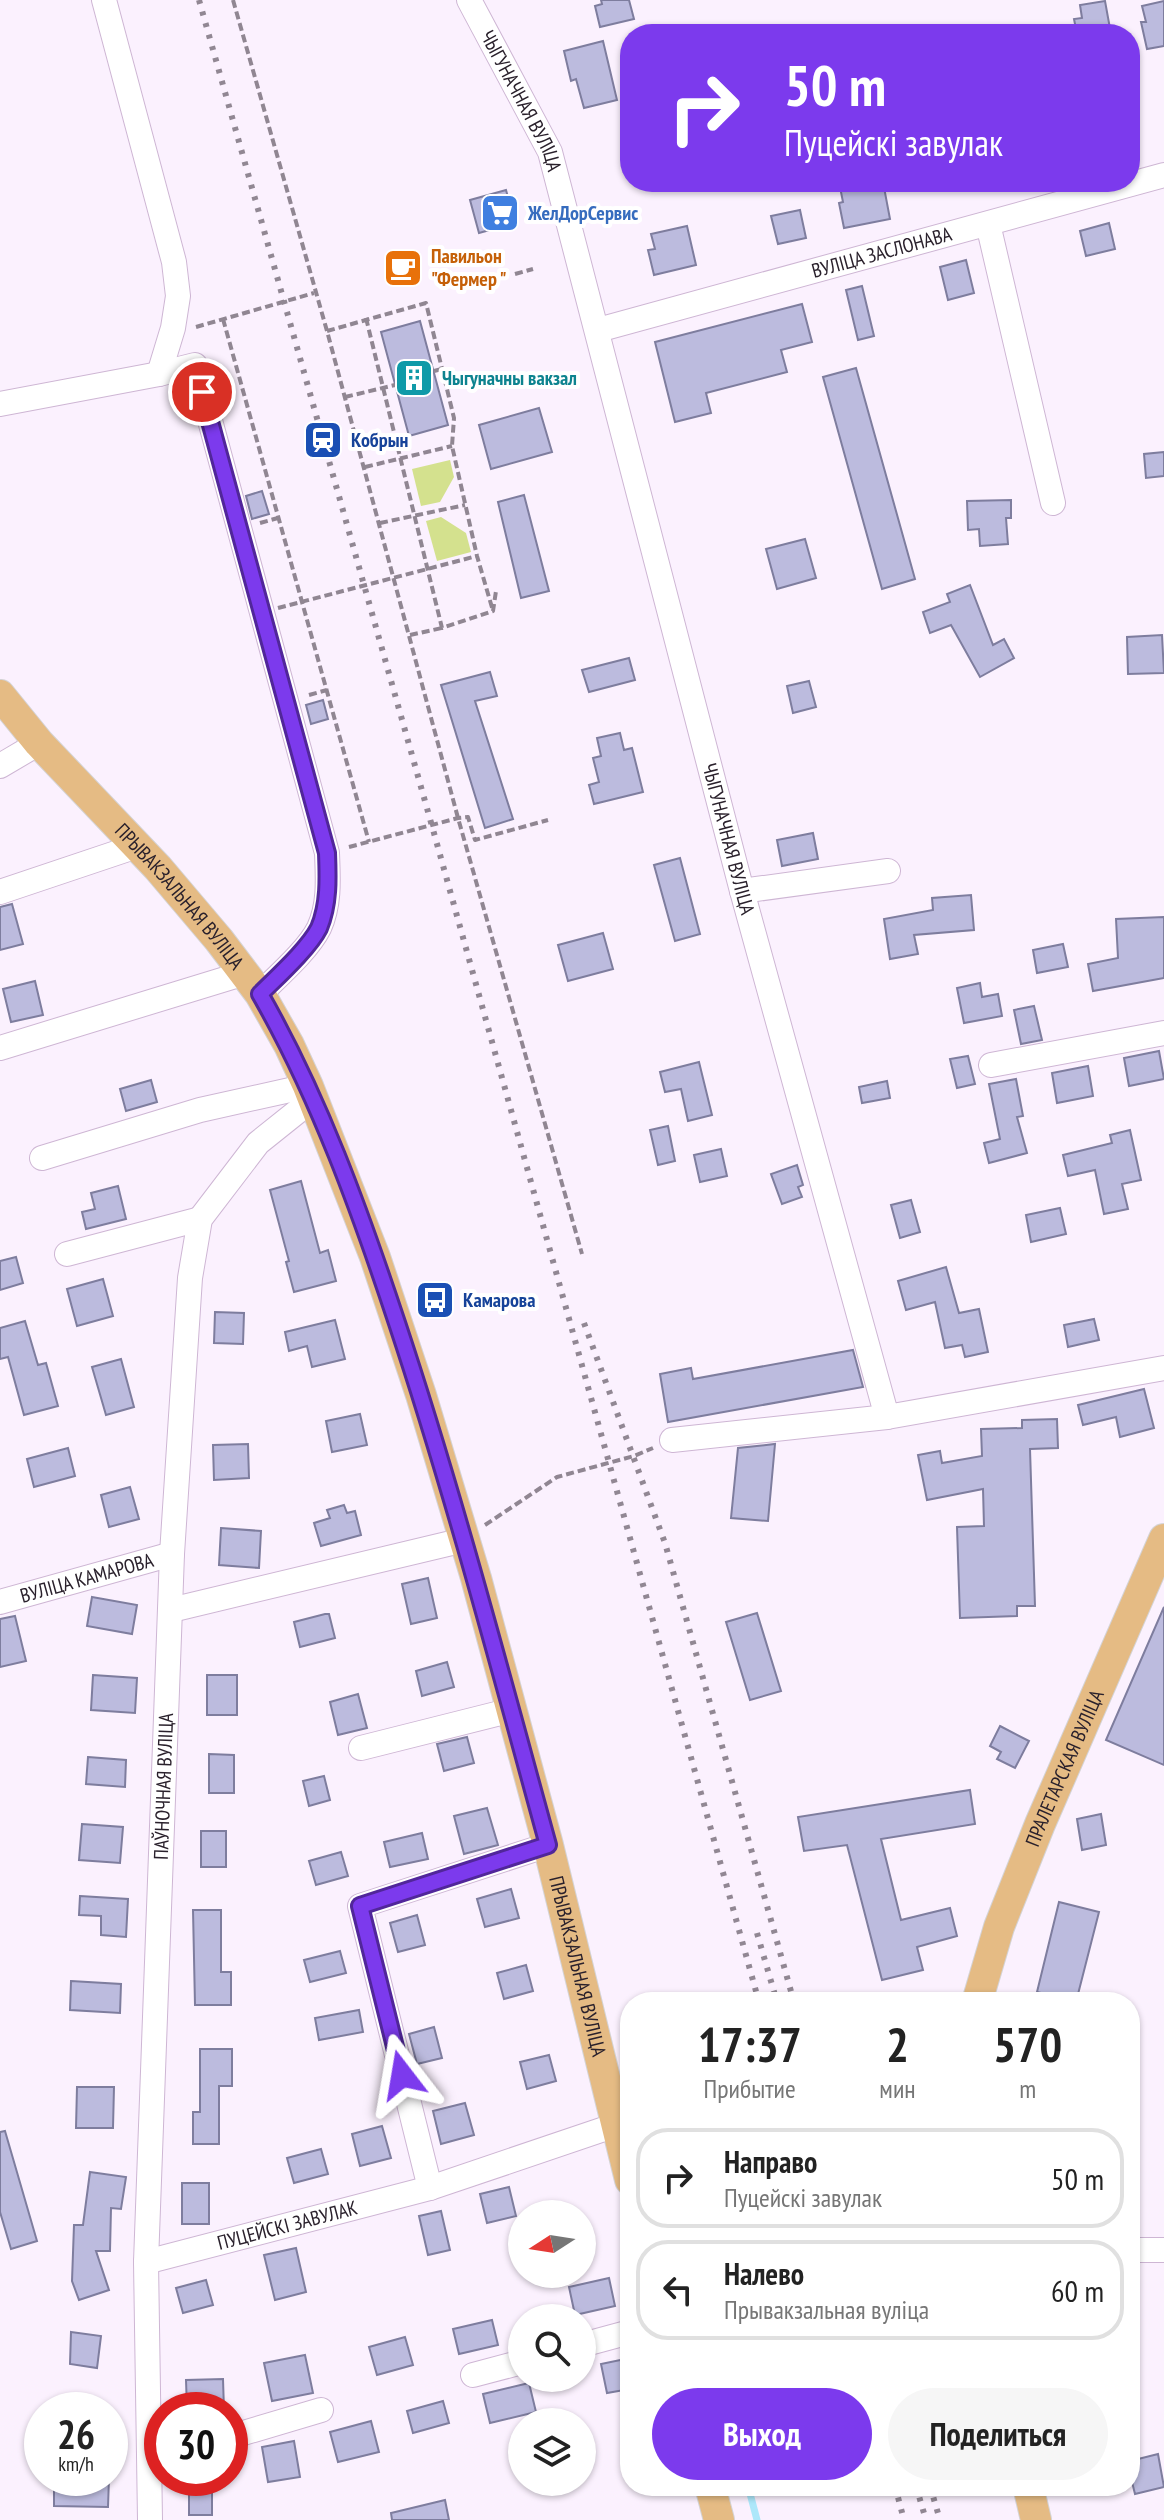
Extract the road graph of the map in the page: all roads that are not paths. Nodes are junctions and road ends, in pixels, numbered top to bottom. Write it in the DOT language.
graph roads {
  1 [pos="104,0"];
  2 [pos="469,0"];
  3 [pos="1164,175"];
  4 [pos="1140,182"];
  5 [pos="1103,192"];
  6 [pos="988,224"];
  7 [pos="598,330"];
  8 [pos="159,374"];
  9 [pos="0,404"];
  10 [pos="1053,503"];
  11 [pos="0,695"];
  12 [pos="39,743"];
  13 [pos="0,766"];
  14 [pos="137,846"];
  15 [pos="888,871"];
  16 [pos="742,891"];
  17 [pos="0,892"];
  18 [pos="252,984"];
  19 [pos="1164,1033"];
  20 [pos="0,1048"];
  21 [pos="991,1065"];
  22 [pos="311,1093"];
  23 [pos="42,1158"];
  24 [pos="200,1219"];
  25 [pos="67,1254"];
  26 [pos="1164,1368"];
  27 [pos="887,1417"];
  28 [pos="672,1440"];
  29 [pos="1164,1539"];
  30 [pos="464,1540"];
  31 [pos="172,1554"];
  32 [pos="0,1602"];
  33 [pos="171,1610"];
  34 [pos="512,1710"];
  35 [pos="361,1748"];
  36 [pos="548,1845"];
  37 [pos="980,1992"];
  38 [pos="616,2125"];
  39 [pos="620,2141"];
  40 [pos="430,2188"];
  41 [pos="1140,2250"];
  42 [pos="1164,2250"];
  43 [pos="146,2262"];
  44 [pos="620,2335"];
  45 [pos="596,2341"];
  46 [pos="508,2366"];
  47 [pos="473,2375"];
  48 [pos="152,2392"];
  49 [pos="321,2410"];
  50 [pos="248,2432"];
  51 [pos="152,2496"];
  52 [pos="713,2496"];
  53 [pos="1030,2496"];
  54 [pos="150,2520"];
  55 [pos="719,2520"];
  56 [pos="1036,2520"];
  1 -- 8 [label="street"];
  2 -- 7 [label="street, ЧЫГУНАЧНАЯ ВУЛІЦА"];
  3 -- 4 [label="street, ВУЛІЦА ЗАСЛОНАВА"];
  5 -- 6 [label="street, ВУЛІЦА ЗАСЛОНАВА"];
  6 -- 7 [label="street, ВУЛІЦА ЗАСЛОНАВА"];
  6 -- 10 [label="street"];
  7 -- 16 [label="street, ЧЫГУНАЧНАЯ ВУЛІЦА"];
  8 -- 9 [label="street"];
  8 -- 18 [label="street"];
  11 -- 12 [label="main road, ПРЫВАКЗАЛЬНАЯ ВУЛІЦА"];
  12 -- 13 [label="street"];
  12 -- 14 [label="main road, ПРЫВАКЗАЛЬНАЯ ВУЛІЦА"];
  14 -- 17 [label="street"];
  14 -- 18 [label="main road, ПРЫВАКЗАЛЬНАЯ ВУЛІЦА"];
  15 -- 16 [label="street"];
  16 -- 27 [label="street, ЧЫГУНАЧНАЯ ВУЛІЦА"];
  18 -- 20 [label="street"];
  18 -- 22 [label="main road, ПРЫВАКЗАЛЬНАЯ ВУЛІЦА"];
  19 -- 21 [label="street"];
  22 -- 23 [label="street"];
  22 -- 24 [label="street, ПАЎНОЧНАЯ ВУЛІЦА"];
  22 -- 30 [label="main road, ПРЫВАКЗАЛЬНАЯ ВУЛІЦА"];
  24 -- 25 [label="street"];
  24 -- 31 [label="street, ПАЎНОЧНАЯ ВУЛІЦА"];
  26 -- 27 [label="street"];
  27 -- 28 [label="street"];
  29 -- 37 [label="main road, ПРАЛЕТАРСКАЯ ВУЛІЦА"];
  30 -- 33 [label="street"];
  30 -- 34 [label="main road, ПРЫВАКЗАЛЬНАЯ ВУЛІЦА"];
  31 -- 32 [label="street, ВУЛІЦА КАМАРОВА"];
  31 -- 33 [label="street, ПАЎНОЧНАЯ ВУЛІЦА"];
  33 -- 43 [label="street, ПАЎНОЧНАЯ ВУЛІЦА"];
  34 -- 35 [label="street"];
  34 -- 36 [label="main road, ПРЫВАКЗАЛЬНАЯ ВУЛІЦА"];
  36 -- 38 [label="main road, ПРЫВАКЗАЛЬНАЯ ВУЛІЦА"];
  36 -- 40 [label="street"];
  38 -- 39 [label="main road, ПРЫВАКЗАЛЬНАЯ ВУЛІЦА"];
  38 -- 40 [label="street, ПУЦЕЙСКІ ЗАВУЛАК"];
  40 -- 43 [label="street, ПУЦЕЙСКІ ЗАВУЛАК"];
  41 -- 42 [label="street"];
  43 -- 48 [label="street, ПАЎНОЧНАЯ ВУЛІЦА"];
  44 -- 45 [label="street"];
  46 -- 47 [label="street"];
  49 -- 50 [label="street"];
  51 -- 54 [label="street, ПАЎНОЧНАЯ ВУЛІЦА"];
  52 -- 55 [label="main road"];
  53 -- 56 [label="main road"];
}
